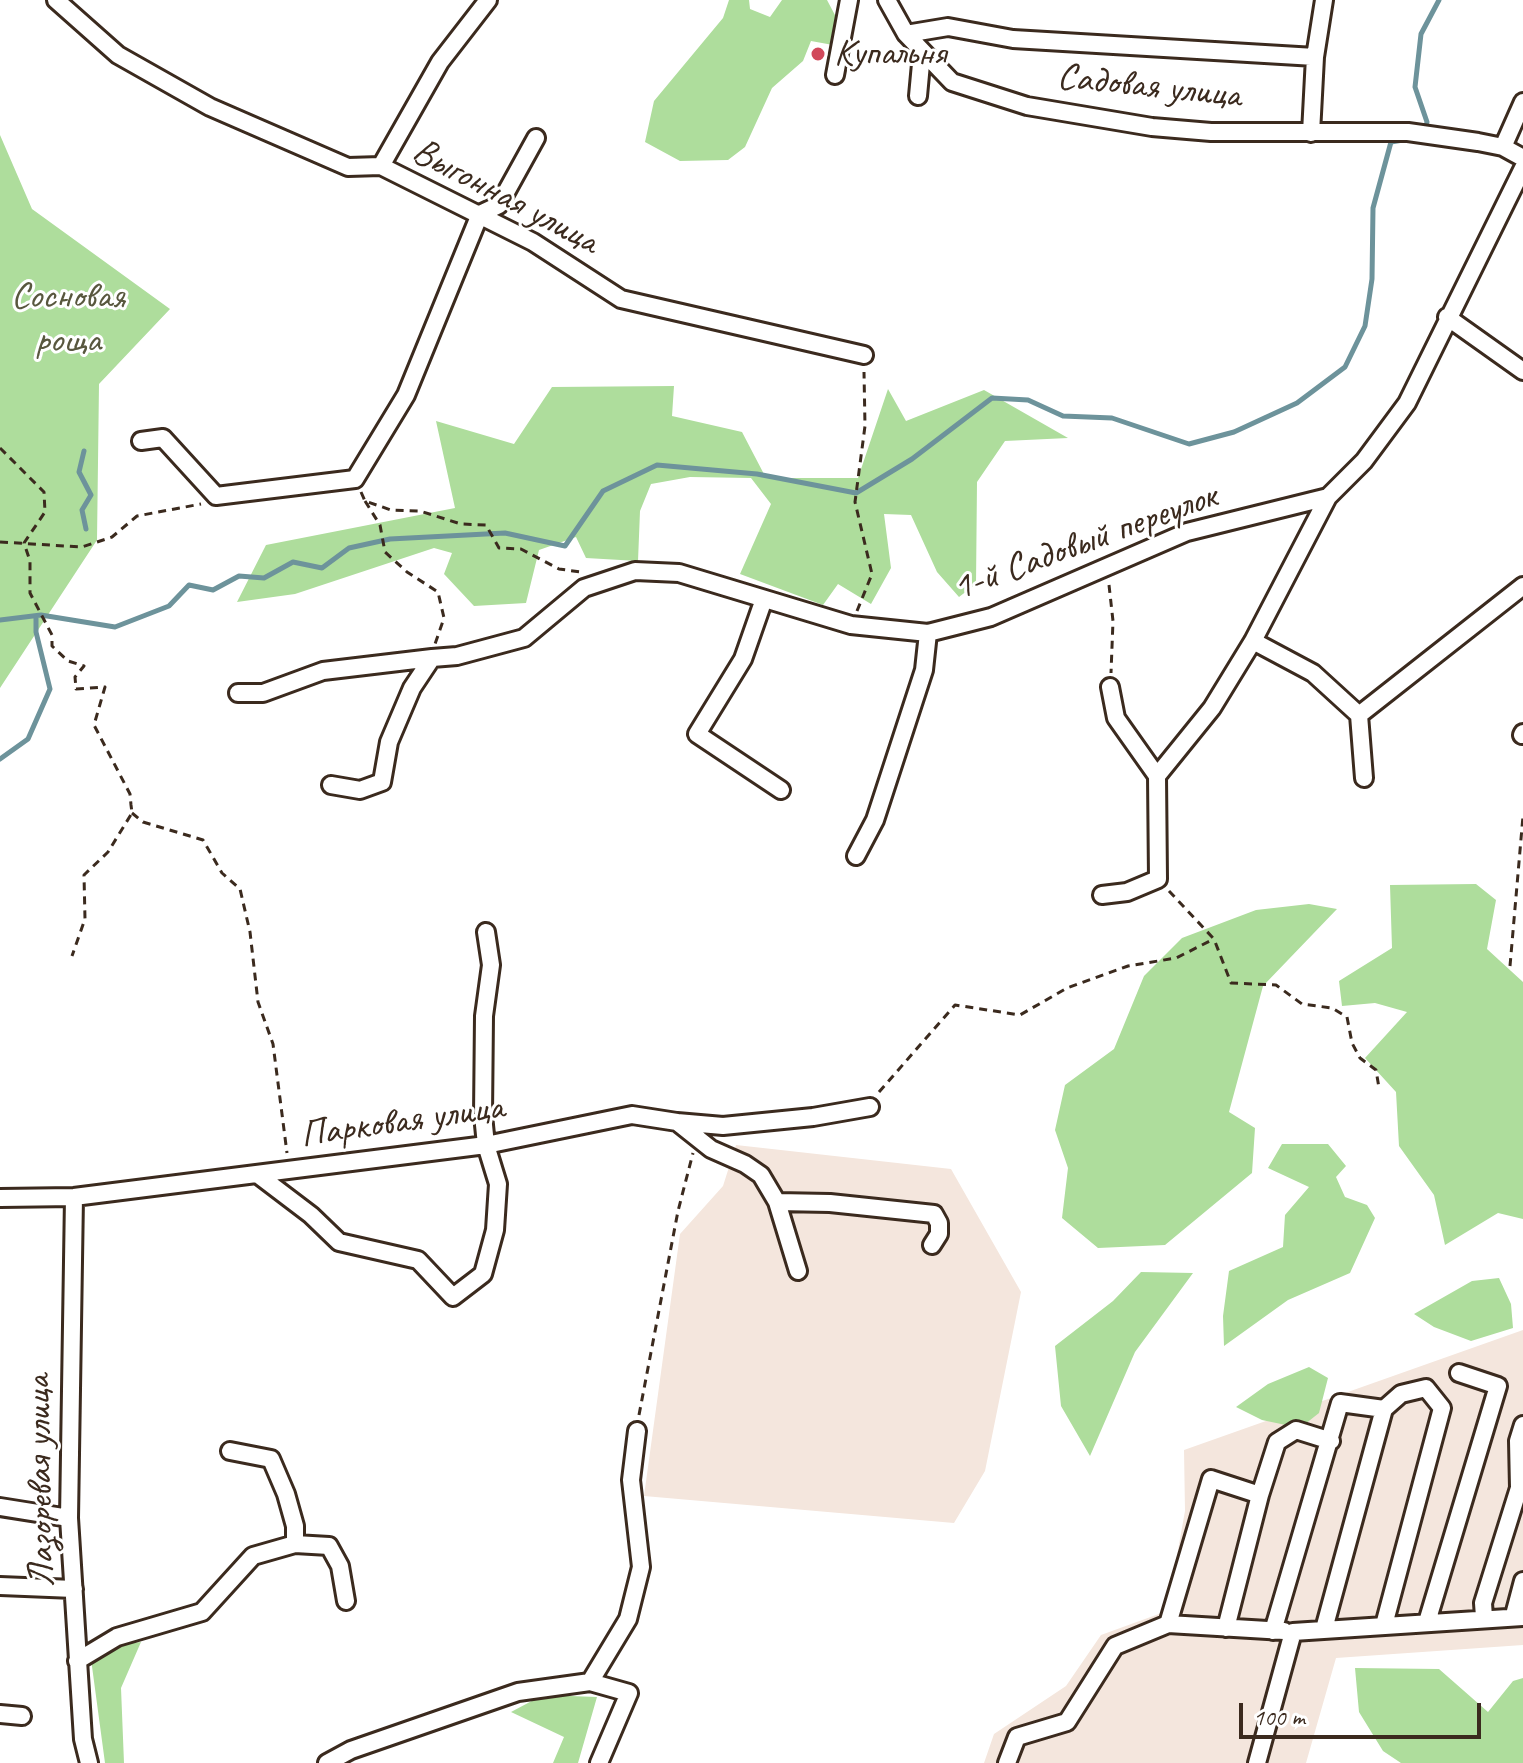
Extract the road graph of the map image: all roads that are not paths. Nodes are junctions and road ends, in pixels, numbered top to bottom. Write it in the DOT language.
graph roads {
  1 [pos="56,0"];
  2 [pos="488,0"];
  3 [pos="849,0"];
  4 [pos="887,0"];
  5 [pos="1324,0"];
  6 [pos="906,34"];
  7 [pos="922,53"];
  8 [pos="1315,57"];
  9 [pos="835,75"];
  10 [pos="918,96"];
  11 [pos="1523,102"];
  12 [pos="1311,133"];
  13 [pos="536,138"];
  14 [pos="1503,147"];
  15 [pos="1523,158"];
  16 [pos="381,166"];
  17 [pos="1523,168"];
  18 [pos="480,214"];
  19 [pos="1447,317"];
  20 [pos="864,355"];
  21 [pos="1523,371"];
  22 [pos="141,441"];
  23 [pos="1328,497"];
  24 [pos="1523,586"];
  25 [pos="764,599"];
  26 [pos="928,633"];
  27 [pos="1253,641"];
  28 [pos="432,658"];
  29 [pos="1110,687"];
  30 [pos="238,693"];
  31 [pos="1359,715"];
  32 [pos="1157,776"];
  33 [pos="1364,778"];
  34 [pos="331,785"];
  35 [pos="781,790"];
  36 [pos="856,856"];
  37 [pos="1102,895"];
  38 [pos="486,932"];
  39 [pos="870,1107"];
  40 [pos="677,1122"];
  41 [pos="486,1145"];
  42 [pos="257,1174"];
  43 [pos="74,1197"];
  44 [pos="0,1198"];
  45 [pos="777,1202"];
  46 [pos="932,1245"];
  47 [pos="798,1271"];
  48 [pos="1459,1373"];
  49 [pos="1384,1409"];
  50 [pos="1523,1425"];
  51 [pos="637,1431"];
  52 [pos="1331,1441"];
  53 [pos="230,1451"];
  54 [pos="1260,1495"];
  55 [pos="0,1507"];
  56 [pos="69,1518"];
  57 [pos="295,1544"];
  58 [pos="1523,1581"];
  59 [pos="0,1586"];
  60 [pos="74,1589"];
  61 [pos="346,1601"];
  62 [pos="1519,1616"];
  63 [pos="1484,1617"];
  64 [pos="1427,1622"];
  65 [pos="1168,1624"];
  66 [pos="1384,1625"];
  67 [pos="1226,1628"];
  68 [pos="1324,1629"];
  69 [pos="1273,1631"];
  70 [pos="1293,1632"];
  71 [pos="77,1661"];
  72 [pos="590,1682"];
  73 [pos="0,1714"];
  74 [pos="22,1716"];
  75 [pos="89,1763"];
  76 [pos="327,1763"];
  77 [pos="599,1763"];
  78 [pos="1007,1763"];
  79 [pos="1257,1763"];
  1 -- 16 [label="street, Выгонная улица"];
  2 -- 16 [label="street"];
  3 -- 9 [label="street"];
  4 -- 6 [label="street, Садовая улица"];
  5 -- 8 [label="street"];
  6 -- 7 [label="street, Садовая улица"];
  6 -- 8 [label="street"];
  7 -- 10 [label="street"];
  7 -- 12 [label="street, Садовая улица"];
  8 -- 12 [label="street"];
  11 -- 14 [label="street"];
  12 -- 14 [label="street, Садовая улица"];
  13 -- 18 [label="street"];
  14 -- 15 [label="street"];
  16 -- 18 [label="street, Выгонная улица"];
  17 -- 19 [label="street"];
  18 -- 20 [label="street, Выгонная улица"];
  18 -- 22 [label="street"];
  19 -- 21 [label="street"];
  19 -- 23 [label="street"];
  23 -- 26 [label="street, 1-й Садовый переулок"];
  23 -- 27 [label="street"];
  24 -- 31 [label="street"];
  25 -- 26 [label="street, 1-й Садовый переулок"];
  25 -- 28 [label="street, 1-й Садовый переулок"];
  25 -- 35 [label="street"];
  26 -- 36 [label="street"];
  27 -- 31 [label="street"];
  27 -- 32 [label="street"];
  28 -- 30 [label="street"];
  28 -- 34 [label="street"];
  29 -- 32 [label="street"];
  31 -- 33 [label="street"];
  32 -- 37 [label="street"];
  38 -- 41 [label="street"];
  39 -- 40 [label="street, Парковая улица"];
  40 -- 41 [label="street, Парковая улица"];
  40 -- 45 [label="street"];
  41 -- 42 [label="street, Парковая улица"];
  41 -- 42 [label="street"];
  42 -- 43 [label="street, Парковая улица"];
  43 -- 44 [label="street, Парковая улица"];
  43 -- 56 [label="street, Лазоревая улица"];
  45 -- 46 [label="street"];
  45 -- 47 [label="street"];
  48 -- 64 [label="street"];
  49 -- 52 [label="street"];
  49 -- 66 [label="street"];
  49 -- 68 [label="street"];
  50 -- 63 [label="street"];
  51 -- 72 [label="street"];
  52 -- 54 [label="street"];
  52 -- 69 [label="street"];
  53 -- 57 [label="street"];
  54 -- 65 [label="street"];
  54 -- 67 [label="street"];
  55 -- 56 [label="street"];
  56 -- 60 [label="street, Лазоревая улица"];
  57 -- 61 [label="street"];
  57 -- 71 [label="street"];
  58 -- 62 [label="street"];
  59 -- 60 [label="street"];
  60 -- 71 [label="street, Лазоревая улица"];
  62 -- 63 [label="street"];
  63 -- 64 [label="street"];
  64 -- 66 [label="street"];
  65 -- 67 [label="street"];
  65 -- 78 [label="street"];
  66 -- 68 [label="street"];
  67 -- 69 [label="street"];
  68 -- 70 [label="street"];
  69 -- 70 [label="street"];
  70 -- 79 [label="street"];
  71 -- 75 [label="street, Лазоревая улица"];
  72 -- 76 [label="street"];
  72 -- 77 [label="street"];
  73 -- 74 [label="street"];
}
